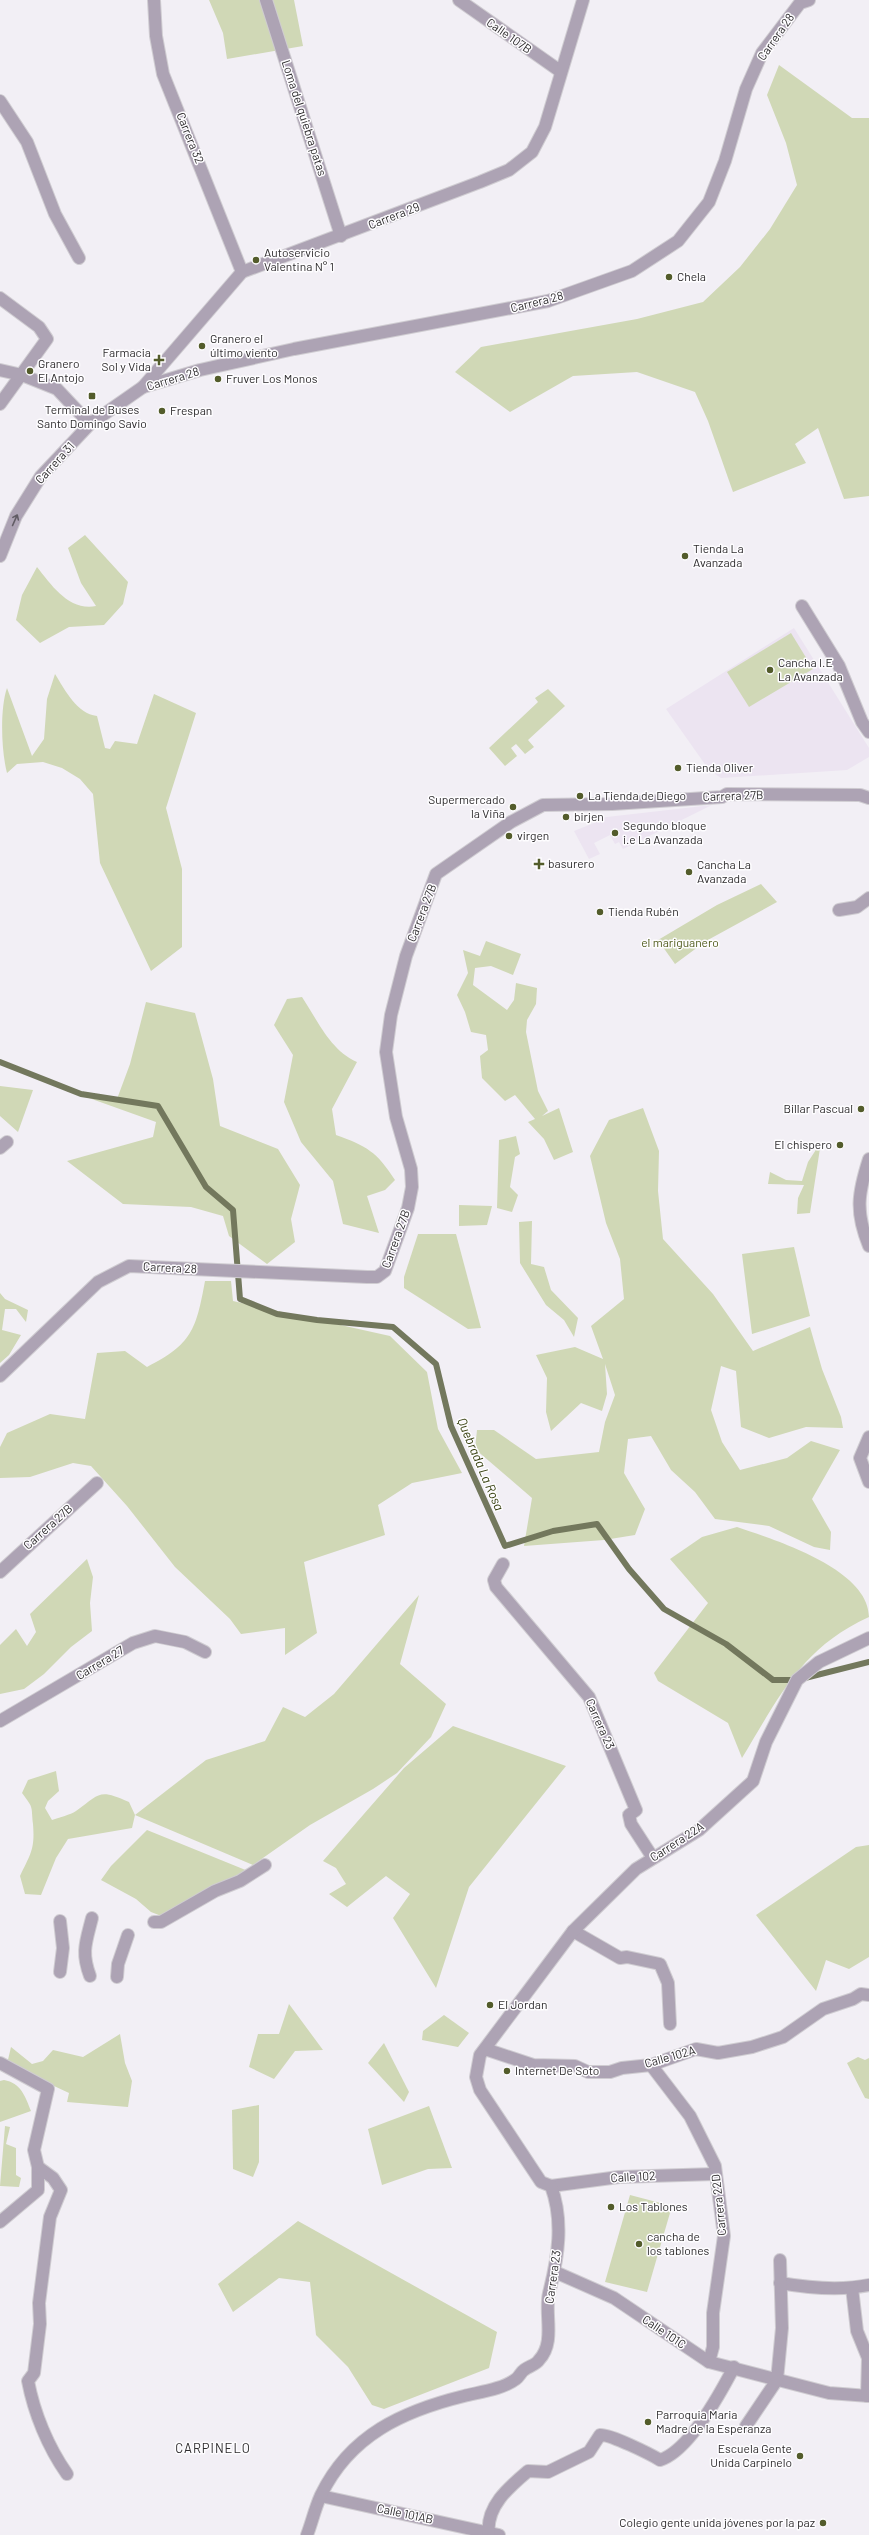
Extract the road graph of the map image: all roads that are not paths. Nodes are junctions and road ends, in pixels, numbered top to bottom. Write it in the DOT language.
graph roads {
  1 [pos="154,0"];
  2 [pos="266,0"];
  3 [pos="458,0"];
  4 [pos="584,0"];
  5 [pos="809,0"];
  6 [pos="560,71"];
  7 [pos="0,101"];
  8 [pos="341,236"];
  9 [pos="79,258"];
  10 [pos="242,272"];
  11 [pos="0,298"];
  12 [pos="0,370"];
  13 [pos="22,375"];
  14 [pos="143,388"];
  15 [pos="0,404"];
  16 [pos="117,405"];
  17 [pos="90,424"];
  18 [pos="0,556"];
  19 [pos="802,606"];
  20 [pos="869,732"];
  21 [pos="869,798"];
  22 [pos="869,898"];
  23 [pos="839,910"];
  24 [pos="869,1159"];
  25 [pos="869,1246"];
  26 [pos="380,1276"];
  27 [pos="0,1376"];
  28 [pos="869,1437"];
  29 [pos="869,1482"];
  30 [pos="97,1483"];
  31 [pos="503,1564"];
  32 [pos="0,1572"];
  33 [pos="869,1638"];
  34 [pos="205,1652"];
  35 [pos="0,1720"];
  36 [pos="653,1858"];
  37 [pos="265,1865"];
  38 [pos="92,1918"];
  39 [pos="60,1921"];
  40 [pos="154,1922"];
  41 [pos="574,1931"];
  42 [pos="128,1935"];
  43 [pos="60,1972"];
  44 [pos="90,1976"];
  45 [pos="116,1976"];
  46 [pos="869,1995"];
  47 [pos="670,2024"];
  48 [pos="483,2052"];
  49 [pos="0,2063"];
  50 [pos="651,2065"];
  51 [pos="38,2167"];
  52 [pos="715,2174"];
  53 [pos="551,2186"];
  54 [pos="0,2222"];
  55 [pos="780,2260"];
  56 [pos="555,2272"];
  57 [pos="780,2283"];
  58 [pos="869,2285"];
  59 [pos="852,2288"];
  60 [pos="709,2362"];
  61 [pos="734,2367"];
  62 [pos="777,2380"];
  63 [pos="868,2396"];
  64 [pos="746,2426"];
  65 [pos="66,2474"];
  66 [pos="321,2496"];
  67 [pos="492,2534"];
  68 [pos="307,2535"];
  1 -- 10 [label="street, Carrera 32"];
  2 -- 8 [label="street, Loma del quiebra patas"];
  3 -- 6 [label="street, Calle 107B"];
  4 -- 6 [label="street, Carrera 29"];
  5 -- 14 [label="street, Carrera 28"];
  6 -- 8 [label="street, Carrera 29"];
  7 -- 9 [label="street"];
  8 -- 10 [label="street, Carrera 29"];
  10 -- 14 [label="street, Carrera 29"];
  11 -- 13 [label="street"];
  12 -- 13 [label="street"];
  13 -- 15 [label="street"];
  13 -- 17 [label="street"];
  14 -- 16 [label="street, Carrera 28"];
  16 -- 17 [label="street, Carrera 31"];
  18 -- 17 [label="street, Carrera 31, one-way"];
  19 -- 20 [label="street"];
  21 -- 26 [label="street, Carrera 27B"];
  22 -- 23 [label="street"];
  24 -- 25 [label="street"];
  26 -- 27 [label="street, Carrera 28"];
  28 -- 29 [label="street"];
  30 -- 32 [label="street, Carrera 27B"];
  31 -- 36 [label="street, Carrera 23"];
  33 -- 36 [label="street, Carrera 22A"];
  34 -- 35 [label="street, Carrera 27"];
  36 -- 41 [label="street, Carrera 22A"];
  37 -- 40 [label="street"];
  38 -- 44 [label="street"];
  39 -- 43 [label="street"];
  41 -- 47 [label="street"];
  41 -- 48 [label="street, Carrera 22A"];
  42 -- 45 [label="street"];
  46 -- 50 [label="street, Calle 102A"];
  48 -- 50 [label="street, Calle 102A"];
  48 -- 53 [label="street"];
  49 -- 51 [label="street"];
  50 -- 52 [label="street, Carrera 22D"];
  51 -- 54 [label="street"];
  51 -- 65 [label="street"];
  52 -- 53 [label="street, Calle 102"];
  52 -- 60 [label="street, Carrera 22D"];
  53 -- 56 [label="street, Carrera 23"];
  55 -- 57 [label="street"];
  56 -- 60 [label="street, Calle 101C"];
  56 -- 66 [label="street, Carrera 23"];
  57 -- 59 [label="street"];
  57 -- 62 [label="street"];
  58 -- 59 [label="street"];
  59 -- 63 [label="street, Calle 101C"];
  60 -- 61 [label="street, Calle 101C"];
  61 -- 62 [label="street, Calle 101C"];
  61 -- 67 [label="street, Calle 101AB"];
  62 -- 63 [label="street, Calle 101C"];
  62 -- 64 [label="street"];
  66 -- 67 [label="street, Calle 101AB"];
  66 -- 68 [label="street, Carrera 23"];
}
